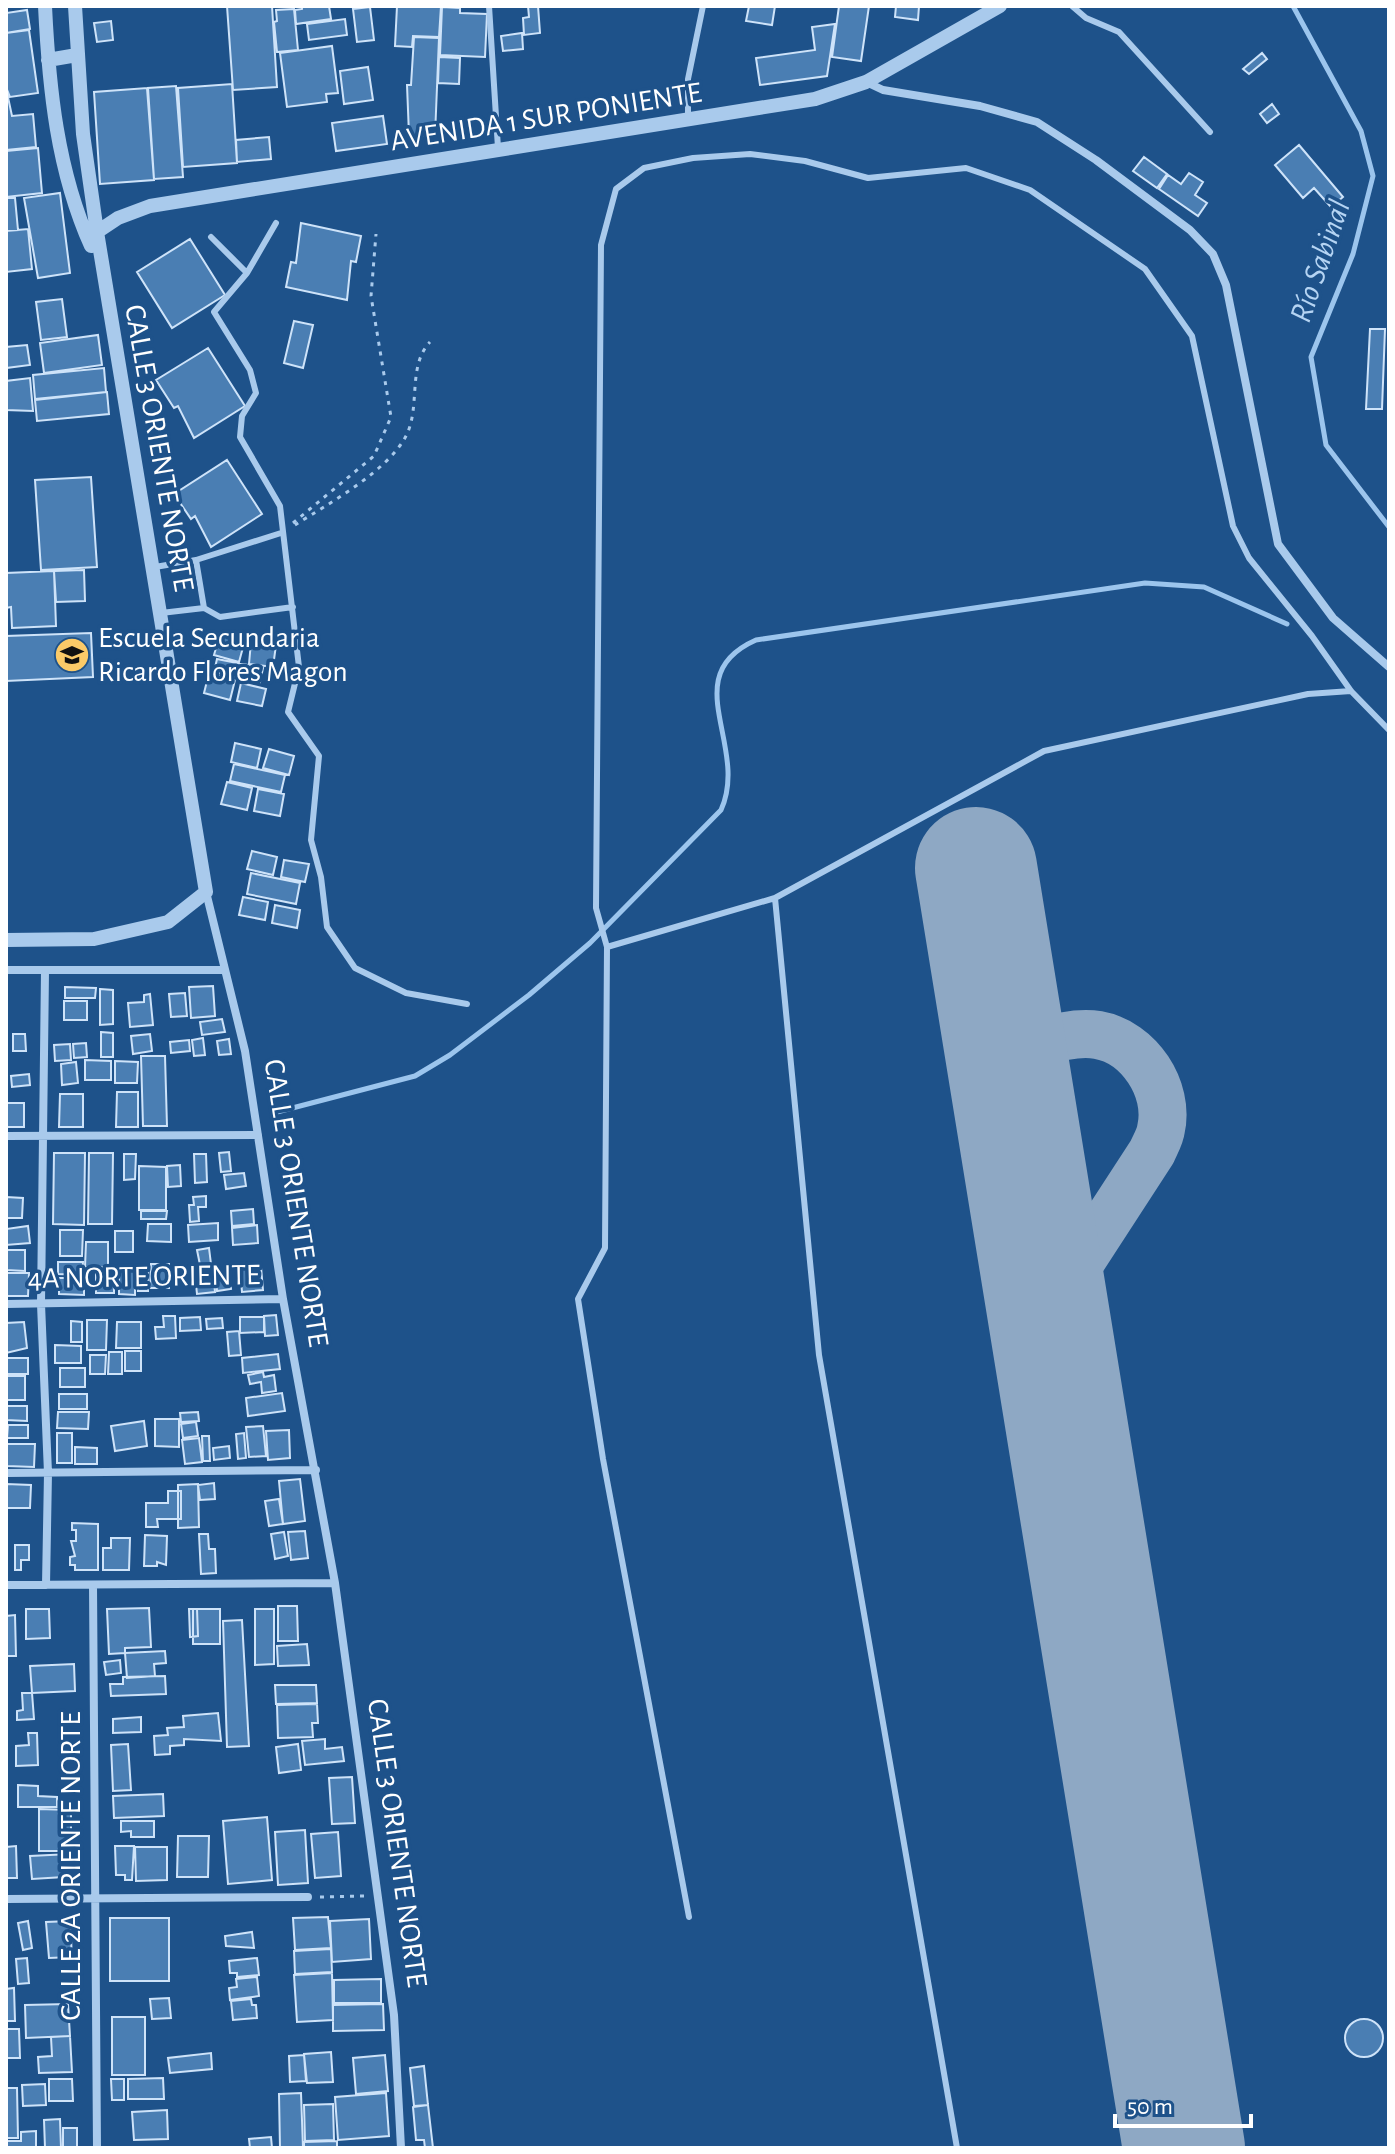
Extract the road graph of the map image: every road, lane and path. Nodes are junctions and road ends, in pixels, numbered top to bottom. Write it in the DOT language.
graph roads {
  1 [pos="45,6"];
  2 [pos="75,6"];
  3 [pos="489,6"];
  4 [pos="703,6"];
  5 [pos="1000,6"];
  6 [pos="1072,6"];
  7 [pos="77,55"];
  8 [pos="48,60"];
  9 [pos="866,82"];
  10 [pos="688,120"];
  11 [pos="1210,132"];
  12 [pos="499,152"];
  13 [pos="276,223"];
  14 [pos="376,234"];
  15 [pos="92,235"];
  16 [pos="211,237"];
  17 [pos="247,273"];
  18 [pos="430,342"];
  19 [pos="281,533"];
  20 [pos="196,560"];
  21 [pos="155,567"];
  22 [pos="293,607"];
  23 [pos="204,608"];
  24 [pos="161,613"];
  25 [pos="1389,667"];
  26 [pos="1351,691"];
  27 [pos="1389,730"];
  28 [pos="206,892"];
  29 [pos="775,898"];
  30 [pos="6,940"];
  31 [pos="606,944"];
  32 [pos="6,970"];
  33 [pos="223,970"];
  34 [pos="45,971"];
  35 [pos="467,1004"];
  36 [pos="258,1135"];
  37 [pos="6,1136"];
  38 [pos="44,1136"];
  39 [pos="283,1299"];
  40 [pos="6,1304"];
  41 [pos="41,1304"];
  42 [pos="316,1470"];
  43 [pos="6,1473"];
  44 [pos="48,1473"];
  45 [pos="335,1583"];
  46 [pos="6,1585"];
  47 [pos="46,1585"];
  48 [pos="93,1585"];
  49 [pos="379,1896"];
  50 [pos="308,1897"];
  51 [pos="95,1898"];
  52 [pos="6,1899"];
  53 [pos="689,1917"];
  54 [pos="97,2148"];
  55 [pos="401,2148"];
  56 [pos="957,2148"];
  1 -- 8 [label="street, CALLE 3 ORIENTE NORTE"];
  2 -- 7 [label="street, CALLE 3 ORIENTE NORTE"];
  3 -- 12 [label="lane"];
  4 -- 10 [label="lane"];
  5 -- 9 [label="street, AVENIDA 1 SUR PONIENTE"];
  6 -- 11 [label="lane"];
  7 -- 8 [label="street"];
  7 -- 15 [label="street, CALLE 3 ORIENTE NORTE"];
  8 -- 15 [label="street, CALLE 3 ORIENTE NORTE"];
  9 -- 10 [label="street, AVENIDA 1 SUR PONIENTE"];
  9 -- 25 [label="street"];
  10 -- 12 [label="street, AVENIDA 1 SUR PONIENTE"];
  12 -- 15 [label="street, AVENIDA 1 SUR PONIENTE"];
  13 -- 17 [label="lane"];
  14 -- 19 [label="path"];
  15 -- 21 [label="street, CALLE 3 ORIENTE NORTE"];
  16 -- 17 [label="lane"];
  17 -- 19 [label="lane"];
  18 -- 19 [label="path"];
  19 -- 20 [label="lane"];
  19 -- 22 [label="lane"];
  20 -- 21 [label="lane"];
  20 -- 23 [label="lane"];
  21 -- 24 [label="street, CALLE 3 ORIENTE NORTE"];
  22 -- 23 [label="lane"];
  22 -- 35 [label="lane"];
  23 -- 24 [label="lane"];
  24 -- 28 [label="street, CALLE 3 ORIENTE NORTE"];
  26 -- 27 [label="lane"];
  26 -- 29 [label="lane"];
  26 -- 31 [label="lane"];
  28 -- 30 [label="street"];
  28 -- 33 [label="street, CALLE 3 ORIENTE NORTE"];
  29 -- 31 [label="lane"];
  29 -- 56 [label="lane"];
  31 -- 53 [label="lane"];
  32 -- 34 [label="street"];
  33 -- 34 [label="street"];
  33 -- 36 [label="street, CALLE 3 ORIENTE NORTE"];
  34 -- 38 [label="street"];
  36 -- 38 [label="street"];
  36 -- 39 [label="street, CALLE 3 ORIENTE NORTE"];
  37 -- 38 [label="street"];
  38 -- 41 [label="street"];
  39 -- 41 [label="street, 4A NORTE ORIENTE"];
  39 -- 42 [label="street, CALLE 3 ORIENTE NORTE"];
  40 -- 41 [label="street, 4A NORTE ORIENTE"];
  41 -- 44 [label="street"];
  42 -- 44 [label="street"];
  42 -- 45 [label="street, CALLE 3 ORIENTE NORTE"];
  43 -- 44 [label="street"];
  44 -- 47 [label="street"];
  45 -- 48 [label="street"];
  45 -- 49 [label="street, CALLE 3 ORIENTE NORTE"];
  46 -- 47 [label="street"];
  47 -- 48 [label="street"];
  48 -- 51 [label="street, CALLE 2A ORIENTE NORTE"];
  49 -- 50 [label="path"];
  49 -- 55 [label="street, CALLE 3 ORIENTE NORTE"];
  50 -- 51 [label="street"];
  51 -- 52 [label="street"];
  51 -- 54 [label="street, CALLE 2A ORIENTE NORTE"];
}
